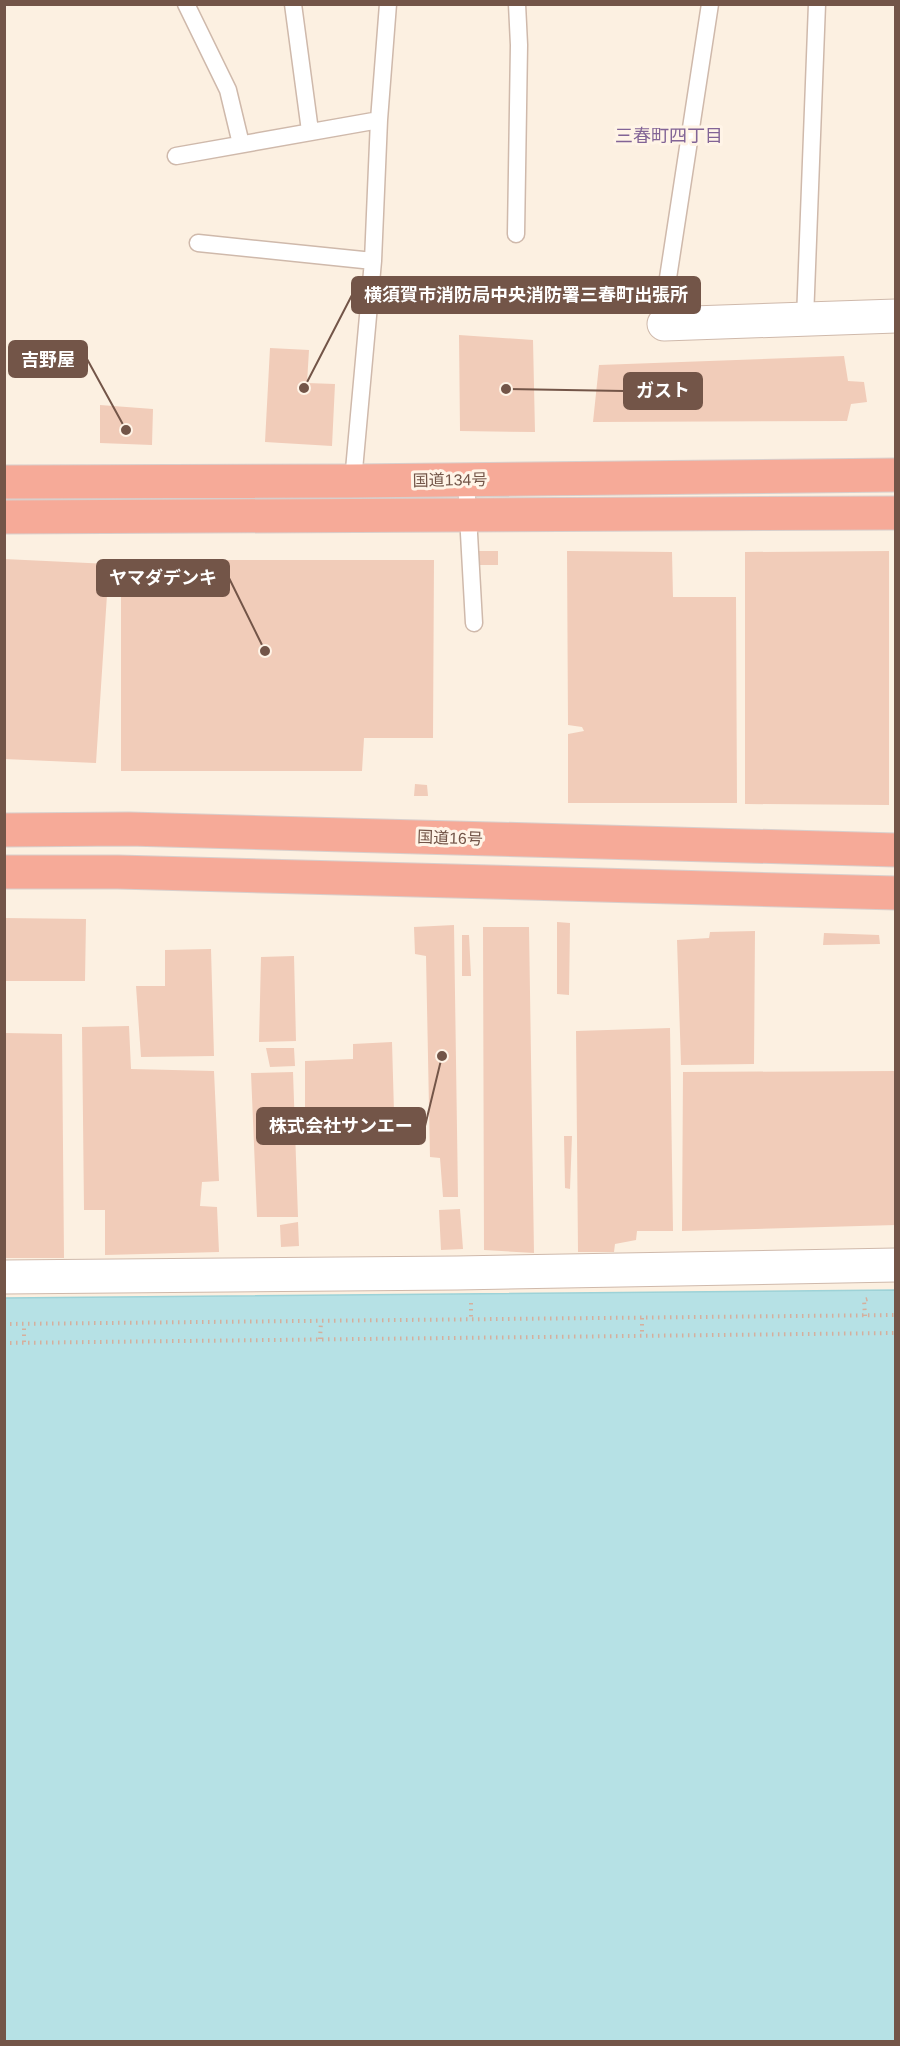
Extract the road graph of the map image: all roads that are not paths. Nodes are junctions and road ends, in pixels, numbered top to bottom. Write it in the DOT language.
graph roads {
  1 [pos="186,4"];
  2 [pos="293,4"];
  3 [pos="388,4"];
  4 [pos="517,4"];
  5 [pos="710,4"];
  6 [pos="817,4"];
  7 [pos="379,120"];
  8 [pos="310,131"];
  9 [pos="242,144"];
  10 [pos="176,156"];
  11 [pos="516,234"];
  12 [pos="198,243"];
  13 [pos="373,261"];
  14 [pos="896,316"];
  15 [pos="805,319"];
  16 [pos="664,324"];
  17 [pos="896,475"];
  18 [pos="466,480"];
  19 [pos="4,482"];
  20 [pos="353,482"];
  21 [pos="896,513"];
  22 [pos="468,516"];
  23 [pos="4,517"];
  24 [pos="474,623"];
  25 [pos="4,830"];
  26 [pos="896,850"];
  27 [pos="4,872"];
  28 [pos="896,893"];
  29 [pos="896,1265"];
  30 [pos="4,1277"];
  1 -- 9 [label="lane"];
  2 -- 8 [label="lane"];
  3 -- 7 [label="lane"];
  4 -- 11 [label="lane"];
  5 -- 16 [label="lane"];
  6 -- 15 [label="lane"];
  7 -- 8 [label="lane"];
  7 -- 13 [label="lane"];
  8 -- 9 [label="lane"];
  9 -- 10 [label="lane"];
  12 -- 13 [label="lane"];
  13 -- 20 [label="lane"];
  14 -- 15 [label="street"];
  15 -- 16 [label="street"];
  17 -- 18 [label="highway, 国道134号"];
  18 -- 20 [label="highway, 国道134号"];
  18 -- 22 [label="lane"];
  19 -- 20 [label="highway, 国道134号"];
  21 -- 22 [label="highway"];
  22 -- 23 [label="highway"];
  22 -- 24 [label="lane"];
  25 -- 26 [label="highway, 国道16号"];
  27 -- 28 [label="highway"];
  29 -- 30 [label="street"];
}
